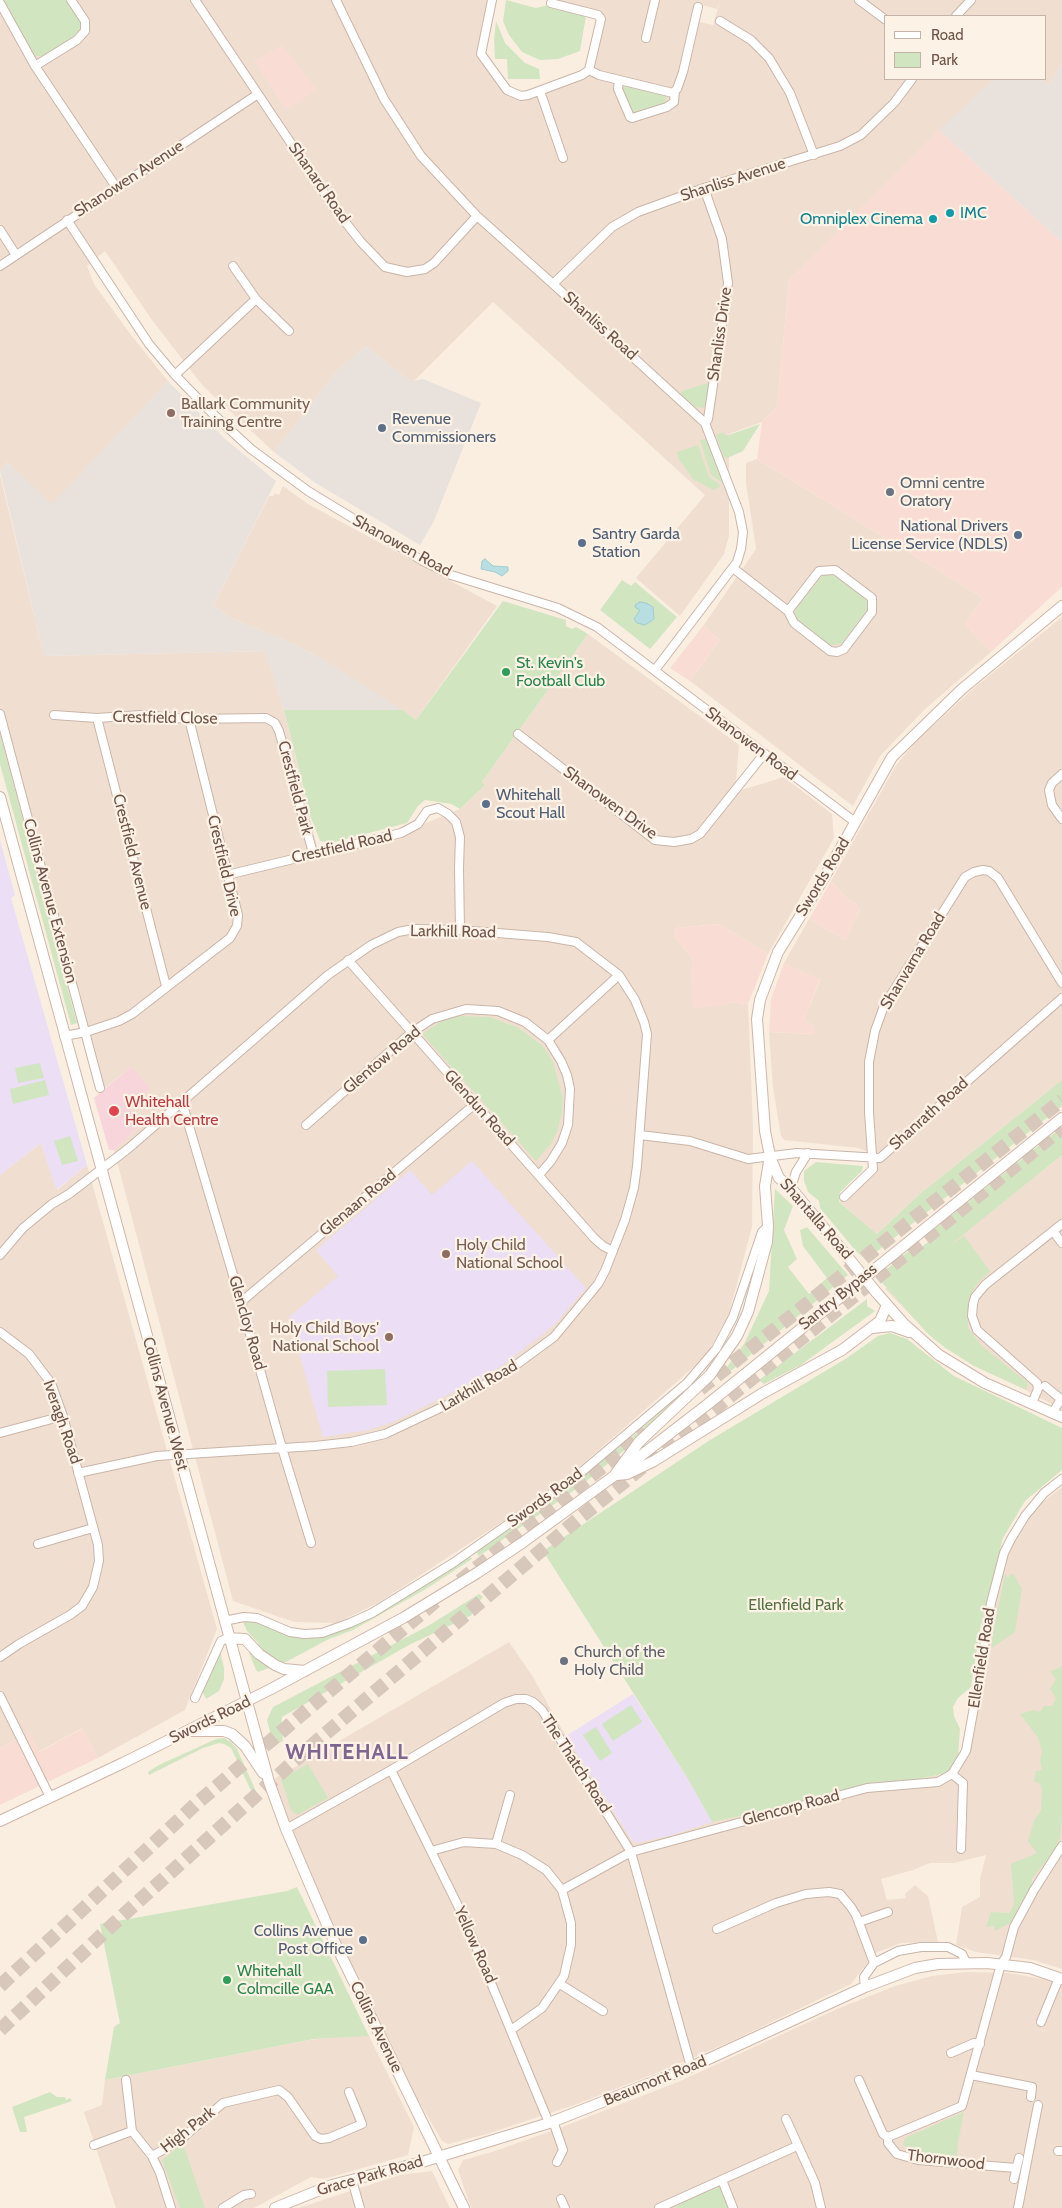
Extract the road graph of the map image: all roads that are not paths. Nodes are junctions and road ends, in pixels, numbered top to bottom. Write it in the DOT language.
graph roads {
  1 [pos="71,0"];
  2 [pos="194,0"];
  3 [pos="336,0"];
  4 [pos="492,0"];
  5 [pos="656,0"];
  6 [pos="859,0"];
  7 [pos="971,0"];
  8 [pos="0,3"];
  9 [pos="551,3"];
  10 [pos="698,7"];
  11 [pos="957,15"];
  12 [pos="884,19"];
  13 [pos="720,21"];
  14 [pos="646,38"];
  15 [pos="35,66"];
  16 [pos="589,70"];
  17 [pos="619,80"];
  18 [pos="911,80"];
  19 [pos="540,91"];
  20 [pos="675,91"];
  21 [pos="258,94"];
  22 [pos="814,155"];
  23 [pos="563,158"];
  24 [pos="116,187"];
  25 [pos="704,188"];
  26 [pos="477,216"];
  27 [pos="66,220"];
  28 [pos="0,230"];
  29 [pos="16,255"];
  30 [pos="0,266"];
  31 [pos="232,266"];
  32 [pos="553,284"];
  33 [pos="256,299"];
  34 [pos="288,331"];
  35 [pos="175,375"];
  36 [pos="705,423"];
  37 [pos="733,568"];
  38 [pos="1062,606"];
  39 [pos="788,612"];
  40 [pos="655,670"];
  41 [pos="0,714"];
  42 [pos="54,715"];
  43 [pos="97,718"];
  44 [pos="189,720"];
  45 [pos="275,723"];
  46 [pos="518,734"];
  47 [pos="764,754"];
  48 [pos="1062,774"];
  49 [pos="0,797"];
  50 [pos="1062,819"];
  51 [pos="855,822"];
  52 [pos="313,853"];
  53 [pos="228,875"];
  54 [pos="460,930"];
  55 [pos="348,960"];
  56 [pos="619,975"];
  57 [pos="1062,983"];
  58 [pos="166,986"];
  59 [pos="1062,998"];
  60 [pos="86,1032"];
  61 [pos="411,1033"];
  62 [pos="64,1036"];
  63 [pos="548,1040"];
  64 [pos="100,1088"];
  65 [pos="180,1104"];
  66 [pos="475,1104"];
  67 [pos="84,1106"];
  68 [pos="1062,1118"];
  69 [pos="306,1125"];
  70 [pos="640,1136"];
  71 [pos="808,1154"];
  72 [pos="770,1156"];
  73 [pos="874,1159"];
  74 [pos="102,1170"];
  75 [pos="539,1175"];
  76 [pos="791,1188"];
  77 [pos="844,1197"];
  78 [pos="1062,1224"];
  79 [pos="768,1226"];
  80 [pos="1053,1231"];
  81 [pos="1062,1243"];
  82 [pos="613,1252"];
  83 [pos="0,1255"];
  84 [pos="241,1302"];
  85 [pos="887,1305"];
  86 [pos="872,1328"];
  87 [pos="0,1332"];
  88 [pos="915,1334"];
  89 [pos="1045,1386"];
  90 [pos="1061,1400"];
  91 [pos="1032,1403"];
  92 [pos="1057,1414"];
  93 [pos="63,1416"];
  94 [pos="0,1433"];
  95 [pos="282,1448"];
  96 [pos="178,1454"];
  97 [pos="78,1473"];
  98 [pos="614,1476"];
  99 [pos="1062,1479"];
  100 [pos="93,1528"];
  101 [pos="311,1543"];
  102 [pos="38,1544"];
  103 [pos="224,1621"];
  104 [pos="228,1638"];
  105 [pos="0,1657"];
  106 [pos="305,1671"];
  107 [pos="0,1696"];
  108 [pos="195,1698"];
  109 [pos="245,1702"];
  110 [pos="188,1730"];
  111 [pos="391,1770"];
  112 [pos="952,1774"];
  113 [pos="268,1782"];
  114 [pos="510,1795"];
  115 [pos="50,1797"];
  116 [pos="0,1821"];
  117 [pos="286,1829"];
  118 [pos="496,1844"];
  119 [pos="1062,1846"];
  120 [pos="961,1849"];
  121 [pos="431,1851"];
  122 [pos="632,1852"];
  123 [pos="562,1890"];
  124 [pos="888,1912"];
  125 [pos="859,1922"];
  126 [pos="717,1929"];
  127 [pos="966,1962"];
  128 [pos="874,1963"];
  129 [pos="1001,1964"];
  130 [pos="1060,1978"];
  131 [pos="560,1984"];
  132 [pos="865,1986"];
  133 [pos="603,2011"];
  134 [pos="1041,2022"];
  135 [pos="511,2030"];
  136 [pos="980,2044"];
  137 [pos="951,2053"];
  138 [pos="691,2067"];
  139 [pos="971,2075"];
  140 [pos="126,2080"];
  141 [pos="859,2080"];
  142 [pos="349,2092"];
  143 [pos="1031,2097"];
  144 [pos="1038,2105"];
  145 [pos="786,2119"];
  146 [pos="551,2122"];
  147 [pos="132,2132"];
  148 [pos="888,2137"];
  149 [pos="94,2145"];
  150 [pos="797,2146"];
  151 [pos="152,2156"];
  152 [pos="438,2157"];
  153 [pos="1018,2158"];
  154 [pos="557,2162"];
  155 [pos="1016,2168"];
  156 [pos="1014,2179"];
  157 [pos="352,2180"];
  158 [pos="722,2180"];
  159 [pos="251,2194"];
  160 [pos="561,2198"];
  161 [pos="671,2206"];
  162 [pos="171,2208"];
  163 [pos="223,2208"];
  164 [pos="275,2208"];
  165 [pos="360,2208"];
  166 [pos="464,2208"];
  167 [pos="565,2208"];
  168 [pos="659,2208"];
  169 [pos="733,2208"];
  170 [pos="821,2208"];
  171 [pos="1018,2208"];
  1 -- 15 [label="street"];
  2 -- 21 [label="street, Shanard Road"];
  3 -- 26 [label="street, Shanliss Road"];
  4 -- 19 [label="street"];
  5 -- 14 [label="street"];
  6 -- 12 [label="street"];
  7 -- 11 [label="street"];
  8 -- 15 [label="street"];
  9 -- 16 [label="street"];
  10 -- 20 [label="street"];
  13 -- 22 [label="street"];
  15 -- 24 [label="street"];
  16 -- 17 [label="street"];
  16 -- 19 [label="street"];
  17 -- 20 [label="street"];
  17 -- 20 [label="street"];
  18 -- 22 [label="street, Shanliss Avenue"];
  19 -- 23 [label="street"];
  21 -- 24 [label="street, Shanowen Avenue"];
  21 -- 26 [label="street, Shanard Road"];
  22 -- 25 [label="street, Shanliss Avenue"];
  24 -- 27 [label="street, Shanowen Avenue"];
  25 -- 32 [label="street, Shanliss Avenue"];
  25 -- 36 [label="street, Shanliss Drive"];
  26 -- 32 [label="street, Shanliss Road"];
  27 -- 29 [label="street, Shanowen Avenue"];
  27 -- 35 [label="street, Shanowen Road"];
  28 -- 29 [label="street"];
  29 -- 30 [label="street, Shanowen Avenue"];
  31 -- 33 [label="street"];
  32 -- 36 [label="street, Shanliss Road"];
  33 -- 34 [label="street"];
  33 -- 35 [label="street"];
  35 -- 40 [label="street, Shanowen Road"];
  36 -- 37 [label="street, Shanliss Road"];
  37 -- 39 [label="street"];
  37 -- 40 [label="street, Shanliss Road"];
  38 -- 51 [label="main road, Swords Road"];
  39 -- 39 [label="street"];
  40 -- 47 [label="street, Shanowen Road"];
  41 -- 60 [label="street, Collins Avenue Extension"];
  42 -- 43 [label="street, Crestfield Close"];
  43 -- 44 [label="street, Crestfield Close"];
  43 -- 58 [label="street, Crestfield Avenue"];
  44 -- 45 [label="street, Crestfield Close"];
  44 -- 53 [label="street, Crestfield Drive"];
  45 -- 52 [label="street, Crestfield Park"];
  46 -- 47 [label="street, Shanowen Drive"];
  47 -- 51 [label="street, Shanowen Road"];
  48 -- 50 [label="street"];
  49 -- 62 [label="main road, Collins Avenue Extension"];
  51 -- 72 [label="main road, Swords Road"];
  52 -- 53 [label="street, Crestfield Road"];
  52 -- 54 [label="street, Crestfield Road"];
  53 -- 58 [label="street, Crestfield Drive"];
  54 -- 55 [label="street, Larkhill Road"];
  54 -- 56 [label="street, Larkhill Road"];
  55 -- 61 [label="street, Glendun Road"];
  55 -- 65 [label="street, Larkhill Road"];
  56 -- 63 [label="street"];
  56 -- 70 [label="street, Larkhill Road"];
  57 -- 73 [label="street, Shanvarna Road"];
  58 -- 60 [label="street, Crestfield Drive"];
  59 -- 73 [label="street, Shanrath Road"];
  60 -- 62 [label="street, Crestfield Drive"];
  60 -- 64 [label="street, Collins Avenue Extension"];
  61 -- 63 [label="street, Glentow Road"];
  61 -- 66 [label="street, Glendun Road"];
  61 -- 69 [label="street, Glentow Road"];
  62 -- 67 [label="main road, Collins Avenue Extension"];
  63 -- 75 [label="street, Glentow Road"];
  65 -- 74 [label="street, Larkhill Road"];
  65 -- 84 [label="street, Glencloy Road"];
  66 -- 75 [label="street, Glendun Road"];
  66 -- 84 [label="street, Glenaan Road"];
  67 -- 74 [label="main road, Collins Avenue West"];
  68 -- 98 [label="main road, Santry Bypass"];
  70 -- 72 [label="street"];
  70 -- 82 [label="street, Larkhill Road"];
  71 -- 72 [label="street, Shanrath Road"];
  71 -- 73 [label="street, Shanrath Road"];
  71 -- 76 [label="street"];
  72 -- 76 [label="main road, Shantalla Road"];
  72 -- 79 [label="main road, Swords Road"];
  73 -- 77 [label="street"];
  74 -- 83 [label="street, Larkhill Road"];
  74 -- 96 [label="main road, Collins Avenue West"];
  75 -- 82 [label="street, Glendun Road"];
  76 -- 85 [label="main road, Shantalla Road, bridge"];
  78 -- 80 [label="street"];
  79 -- 98 [label="main road, Swords Road"];
  79 -- 103 [label="street, Swords Road"];
  80 -- 81 [label="street"];
  80 -- 91 [label="street"];
  82 -- 95 [label="street, Larkhill Road"];
  84 -- 95 [label="street, Glencloy Road"];
  85 -- 86 [label="main road, Swords Road"];
  85 -- 88 [label="main road, Shantalla Road"];
  86 -- 88 [label="main road"];
  86 -- 98 [label="main road, Swords Road"];
  87 -- 93 [label="street, Iveragh Road"];
  88 -- 91 [label="main road, Shantalla Road"];
  89 -- 90 [label="street, Shantalla Road"];
  90 -- 92 [label="street, Shantalla Road"];
  91 -- 92 [label="main road, Shantalla Road"];
  93 -- 94 [label="street"];
  93 -- 97 [label="street, Iveragh Road"];
  95 -- 96 [label="street, Larkhill Road"];
  95 -- 101 [label="street, Glencloy Road"];
  96 -- 97 [label="street, Iveragh Road"];
  96 -- 103 [label="main road, Collins Avenue West"];
  97 -- 100 [label="street, Iveragh Road"];
  98 -- 106 [label="main road, Swords Road"];
  99 -- 112 [label="street, Ellenfield Road"];
  100 -- 102 [label="street"];
  100 -- 105 [label="street, Iveragh Road"];
  103 -- 104 [label="main road, Collins Avenue West"];
  104 -- 106 [label="main road"];
  104 -- 108 [label="street"];
  104 -- 109 [label="main road, Collins Avenue West"];
  106 -- 109 [label="main road, Swords Road"];
  107 -- 115 [label="street"];
  109 -- 110 [label="main road, Swords Road"];
  109 -- 113 [label="main road, Collins Avenue"];
  110 -- 113 [label="main road"];
  110 -- 115 [label="main road, Swords Road"];
  111 -- 117 [label="street, The Thatch Road"];
  111 -- 121 [label="street, Yellow Road"];
  111 -- 122 [label="street, The Thatch Road"];
  112 -- 120 [label="street"];
  112 -- 122 [label="street, Glencorp Road"];
  113 -- 117 [label="main road, Collins Avenue"];
  114 -- 118 [label="street"];
  115 -- 116 [label="main road, Swords Road"];
  117 -- 152 [label="main road, Collins Avenue"];
  118 -- 121 [label="street"];
  118 -- 123 [label="street"];
  119 -- 129 [label="street, Thornwood"];
  121 -- 135 [label="street, Yellow Road"];
  122 -- 123 [label="street, Glencorp Road"];
  122 -- 138 [label="street, The Thatch Road"];
  123 -- 131 [label="street"];
  124 -- 125 [label="street"];
  125 -- 126 [label="street"];
  125 -- 128 [label="street"];
  127 -- 128 [label="street"];
  127 -- 129 [label="main road, Beaumont Road"];
  127 -- 132 [label="main road, Beaumont Road"];
  128 -- 132 [label="street"];
  129 -- 130 [label="main road, Beaumont Road"];
  129 -- 136 [label="street, Thornwood"];
  130 -- 134 [label="street"];
  131 -- 133 [label="street"];
  131 -- 135 [label="street"];
  132 -- 138 [label="main road, Beaumont Road"];
  135 -- 146 [label="street, Yellow Road"];
  136 -- 137 [label="street"];
  136 -- 139 [label="street, Thornwood"];
  138 -- 146 [label="main road, Beaumont Road"];
  139 -- 143 [label="street"];
  139 -- 148 [label="street, Thornwood"];
  140 -- 147 [label="street"];
  141 -- 148 [label="street, Thornwood"];
  142 -- 151 [label="street, High Park"];
  144 -- 171 [label="street"];
  145 -- 150 [label="street"];
  146 -- 152 [label="main road, Beaumont Road"];
  146 -- 154 [label="street, Yellow Road"];
  147 -- 149 [label="street"];
  147 -- 151 [label="street, High Park"];
  148 -- 155 [label="street, Thornwood"];
  150 -- 158 [label="street"];
  150 -- 170 [label="street"];
  151 -- 162 [label="street, High Park"];
  152 -- 157 [label="main road, Grace Park Road"];
  152 -- 166 [label="main road, Collins Avenue"];
  153 -- 155 [label="street"];
  155 -- 156 [label="street"];
  157 -- 164 [label="main road, Grace Park Road"];
  157 -- 165 [label="street"];
  158 -- 161 [label="street"];
  158 -- 169 [label="street"];
  159 -- 163 [label="street"];
  160 -- 167 [label="street"];
  161 -- 168 [label="street"];
}
